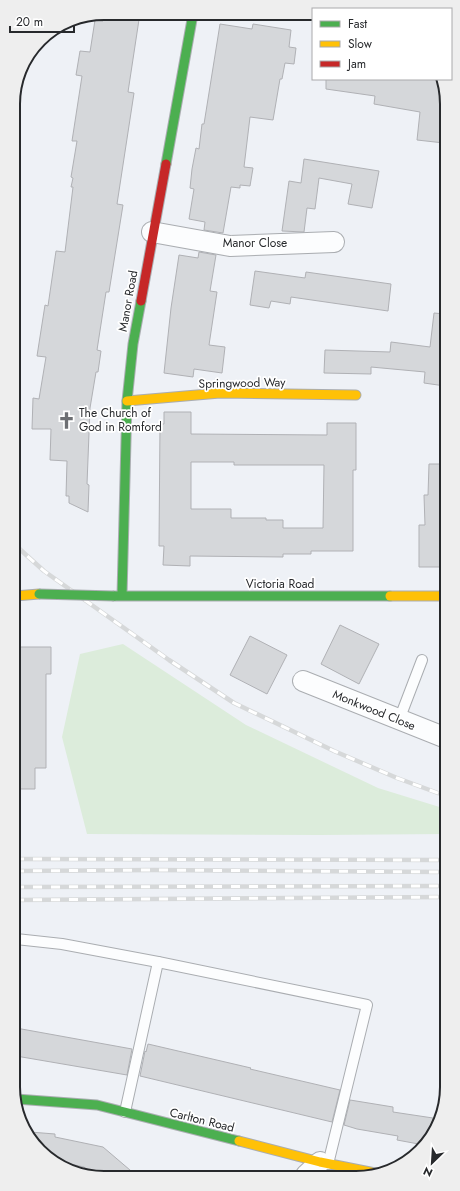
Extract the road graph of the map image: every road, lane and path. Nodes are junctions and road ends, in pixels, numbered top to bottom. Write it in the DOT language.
graph roads {
  1 [pos="192,20"];
  2 [pos="152,232"];
  3 [pos="334,242"];
  4 [pos="356,395"];
  5 [pos="128,401"];
  6 [pos="20,596"];
  7 [pos="118,596"];
  8 [pos="440,596"];
  9 [pos="422,660"];
  10 [pos="303,681"];
  11 [pos="399,720"];
  12 [pos="440,736"];
  13 [pos="20,939"];
  14 [pos="158,962"];
  15 [pos="21,1100"];
  16 [pos="126,1112"];
  17 [pos="318,1167"];
  18 [pos="353,1171"];
  1 -- 2 [label="street, Manor Road"];
  2 -- 3 [label="street, Manor Close"];
  2 -- 5 [label="street, Manor Road"];
  4 -- 5 [label="street, Springwood Way"];
  5 -- 7 [label="street, Manor Road"];
  6 -- 7 [label="street, Victoria Road, bridge"];
  7 -- 8 [label="street, Victoria Road"];
  9 -- 11 [label="lane"];
  10 -- 11 [label="street, Monkwood Close"];
  11 -- 12 [label="street, Monkwood Close"];
  13 -- 14 [label="lane"];
  14 -- 16 [label="lane"];
  14 -- 17 [label="lane"];
  15 -- 16 [label="street, Carlton Road"];
  16 -- 17 [label="street, Carlton Road"];
  17 -- 18 [label="street, Carlton Road"];
}
